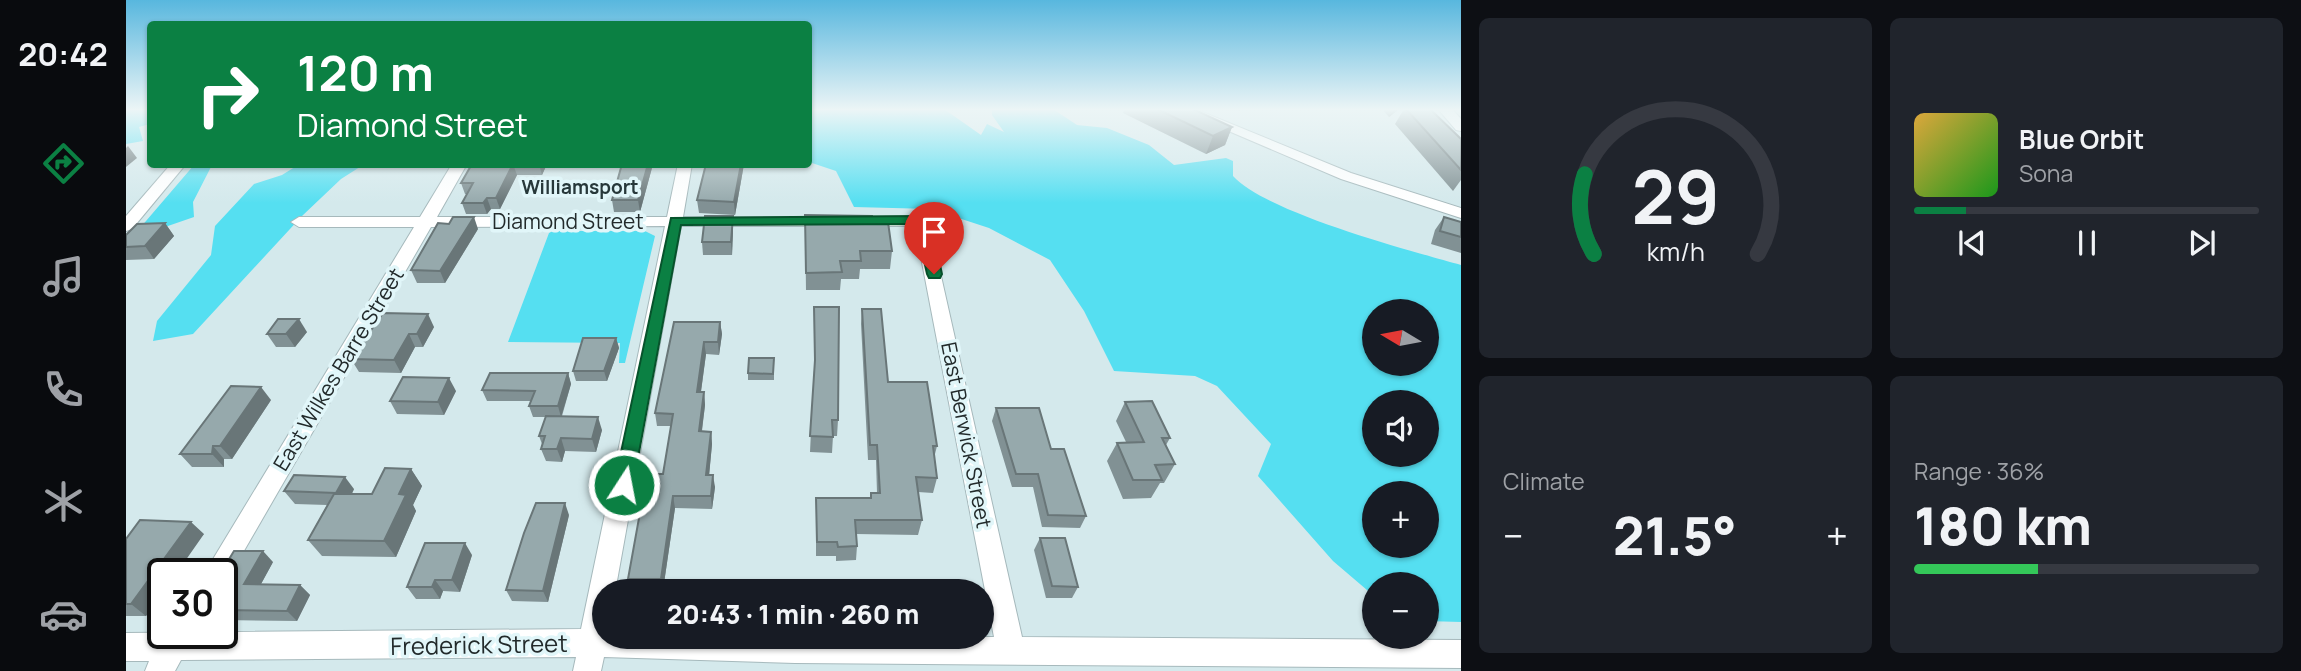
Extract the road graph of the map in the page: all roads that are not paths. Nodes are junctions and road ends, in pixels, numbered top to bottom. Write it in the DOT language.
graph roads {
  1 [pos="1260,140"];
  2 [pos="176,168"];
  3 [pos="458,168"];
  4 [pos="684,168"];
  5 [pos="1461,213"];
  6 [pos="676,221"];
  7 [pos="922,221"];
  8 [pos="299,222"];
  9 [pos="424,222"];
  10 [pos="126,226"];
  11 [pos="226,558"];
  12 [pos="606,579"];
  13 [pos="238,640"];
  14 [pos="592,643"];
  15 [pos="147,644"];
  16 [pos="126,647"];
  17 [pos="592,648"];
  18 [pos="172,649"];
  19 [pos="906,649"];
  20 [pos="1011,651"];
  21 [pos="1451,660"];
  22 [pos="159,671"];
  23 [pos="587,671"];
  1 -- 5 [label="street"];
  2 -- 10 [label="street"];
  3 -- 9 [label="street, East Wilkes Barre Street"];
  4 -- 6 [label="street"];
  6 -- 7 [label="street, Diamond Street"];
  6 -- 9 [label="street, Diamond Street"];
  6 -- 12 [label="street"];
  7 -- 20 [label="street, East Berwick Street"];
  8 -- 9 [label="street, Diamond Street"];
  9 -- 11 [label="street, East Wilkes Barre Street"];
  13 -- 14 [label="street, Frederick Street"];
  15 -- 16 [label="street, Frederick Street"];
  17 -- 23 [label="street"];
  18 -- 22 [label="street"];
  19 -- 20 [label="street, Frederick Street"];
  20 -- 21 [label="street, Frederick Street"];
}
